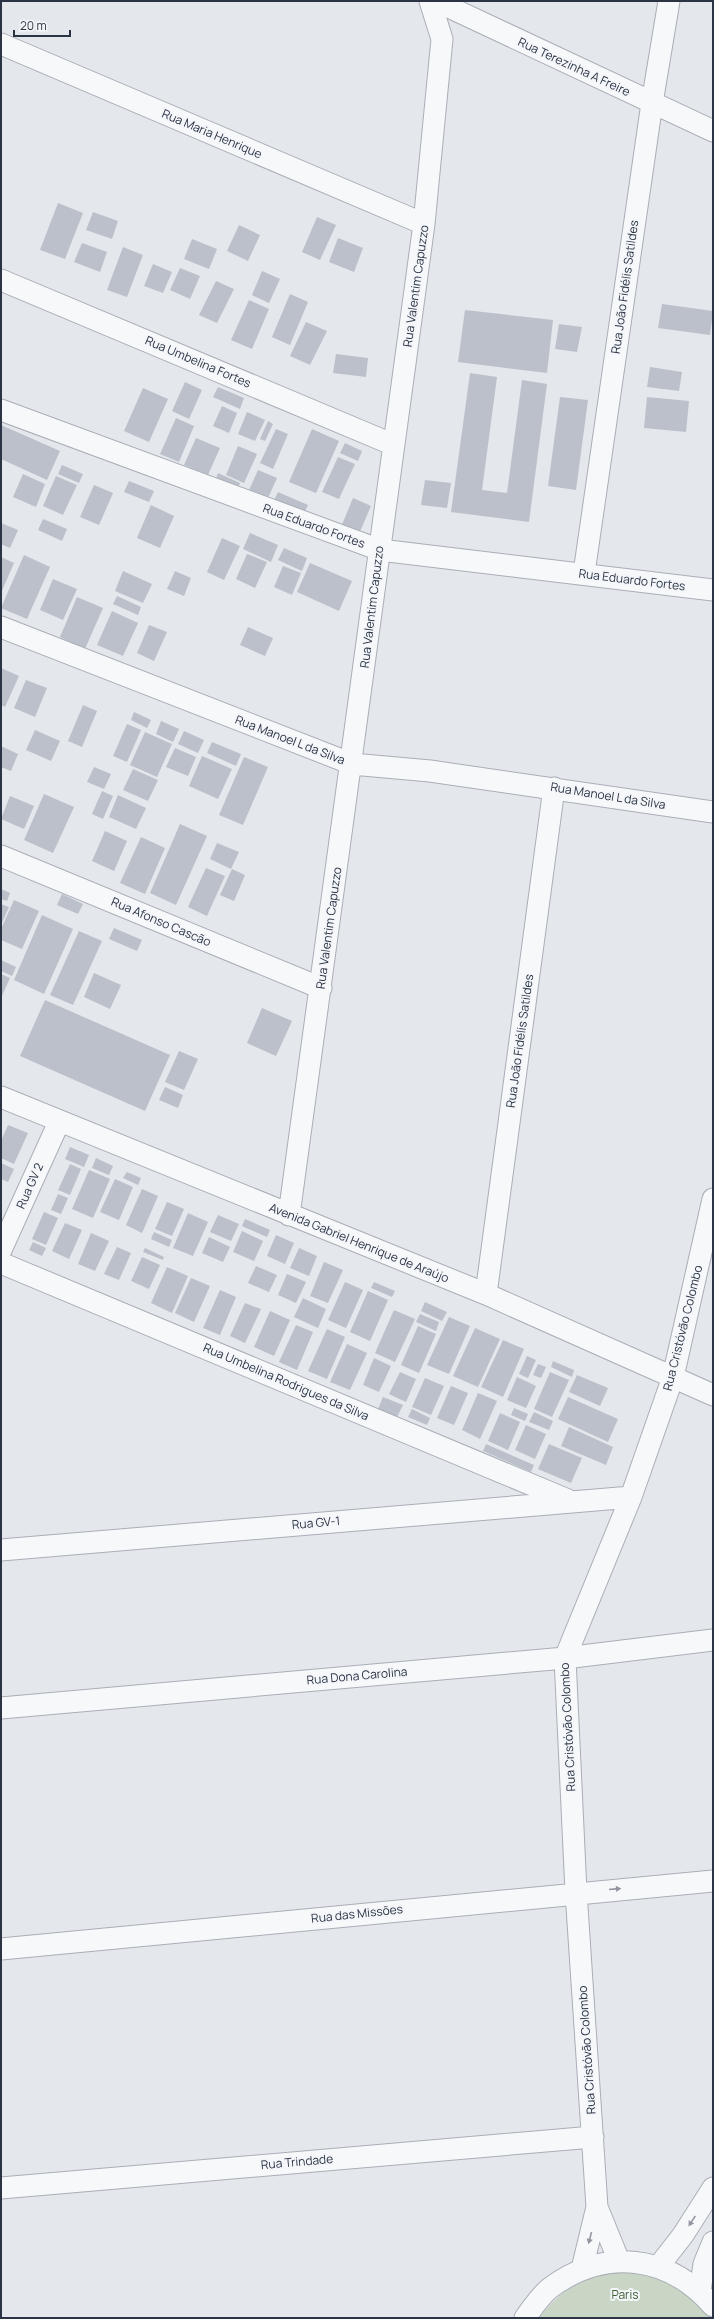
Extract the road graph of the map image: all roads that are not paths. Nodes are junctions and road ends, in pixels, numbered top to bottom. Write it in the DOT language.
graph roads {
  1 [pos="430,1"];
  2 [pos="436,1"];
  3 [pos="670,1"];
  4 [pos="1,44"];
  5 [pos="652,103"];
  6 [pos="713,131"];
  7 [pos="424,224"];
  8 [pos="1,280"];
  9 [pos="1,410"];
  10 [pos="394,445"];
  11 [pos="380,550"];
  12 [pos="584,573"];
  13 [pos="713,590"];
  14 [pos="1,627"];
  15 [pos="352,764"];
  16 [pos="554,788"];
  17 [pos="713,812"];
  18 [pos="1,856"];
  19 [pos="321,988"];
  20 [pos="1,1097"];
  21 [pos="59,1122"];
  22 [pos="713,1199"];
  23 [pos="289,1215"];
  24 [pos="1,1250"];
  25 [pos="1,1263"];
  26 [pos="486,1294"];
  27 [pos="673,1377"];
  28 [pos="713,1395"];
  29 [pos="631,1497"];
  30 [pos="572,1502"];
  31 [pos="1,1550"];
  32 [pos="713,1640"];
  33 [pos="565,1658"];
  34 [pos="1,1708"];
  35 [pos="713,1881"];
  36 [pos="576,1892"];
  37 [pos="1,1949"];
  38 [pos="593,2137"];
  39 [pos="1,2188"];
  40 [pos="713,2188"];
  41 [pos="598,2207"];
  42 [pos="713,2242"];
  43 [pos="619,2261"];
  44 [pos="658,2267"];
  45 [pos="582,2269"];
  46 [pos="707,2298"];
  47 [pos="525,2318"];
  1 -- 7 [label="street, Rua Valentim Capuzzo"];
  2 -- 5 [label="street, Rua Terezinha A Freire"];
  3 -- 5 [label="street, Rua João Fidélis Satildes"];
  4 -- 7 [label="street, Rua Maria Henrique"];
  5 -- 6 [label="street, Rua Terezinha A Freire"];
  5 -- 12 [label="street, Rua João Fidélis Satildes"];
  7 -- 10 [label="street, Rua Valentim Capuzzo"];
  8 -- 10 [label="street, Rua Umbelina Fortes"];
  9 -- 11 [label="street, Rua Eduardo Fortes"];
  10 -- 11 [label="street, Rua Valentim Capuzzo"];
  11 -- 12 [label="street, Rua Eduardo Fortes"];
  11 -- 15 [label="street, Rua Valentim Capuzzo"];
  12 -- 13 [label="street, Rua Eduardo Fortes"];
  14 -- 15 [label="street, Rua Manoel L da Silva"];
  15 -- 16 [label="street, Rua Manoel L da Silva"];
  15 -- 19 [label="street, Rua Valentim Capuzzo"];
  16 -- 17 [label="street, Rua Manoel L da Silva"];
  16 -- 26 [label="street, Rua João Fidélis Satildes"];
  18 -- 19 [label="street, Rua Afonso Cascão"];
  19 -- 23 [label="street, Rua Valentim Capuzzo"];
  20 -- 21 [label="street, Avenida Gabriel Henrique de Araújo"];
  21 -- 23 [label="street, Avenida Gabriel Henrique de Araújo"];
  21 -- 24 [label="street, Rua GV 2"];
  22 -- 27 [label="street, Rua Cristóvão Colombo"];
  23 -- 26 [label="street, Avenida Gabriel Henrique de Araújo"];
  25 -- 30 [label="street, Rua Umbelina Rodrigues da Silva"];
  26 -- 27 [label="street, Avenida Gabriel Henrique de Araújo"];
  27 -- 28 [label="street, Avenida Gabriel Henrique de Araújo"];
  27 -- 29 [label="street, Rua Cristóvão Colombo"];
  29 -- 30 [label="street, Rua GV-1"];
  29 -- 33 [label="street, Rua Cristóvão Colombo"];
  30 -- 31 [label="street, Rua GV-1"];
  32 -- 33 [label="street, Rua Dona Carolina"];
  33 -- 34 [label="street, Rua Dona Carolina"];
  33 -- 36 [label="street, Rua Cristóvão Colombo"];
  36 -- 35 [label="street, Rua das Missões, one-way"];
  36 -- 37 [label="street, Rua das Missões"];
  36 -- 38 [label="street, Rua Cristóvão Colombo"];
  38 -- 39 [label="street, Rua Trindade"];
  38 -- 41 [label="street, Rua Cristóvão Colombo"];
  40 -- 44 [label="street, one-way"];
  41 -- 43 [label="street, Rua Cristóvão Colombo"];
  41 -- 45 [label="street, Rua Cristóvão Colombo, one-way"];
  42 -- 46 [label="street"];
  43 -- 44 [label="street"];
  43 -- 45 [label="street"];
  44 -- 46 [label="street"];
  45 -- 47 [label="street"];
}
